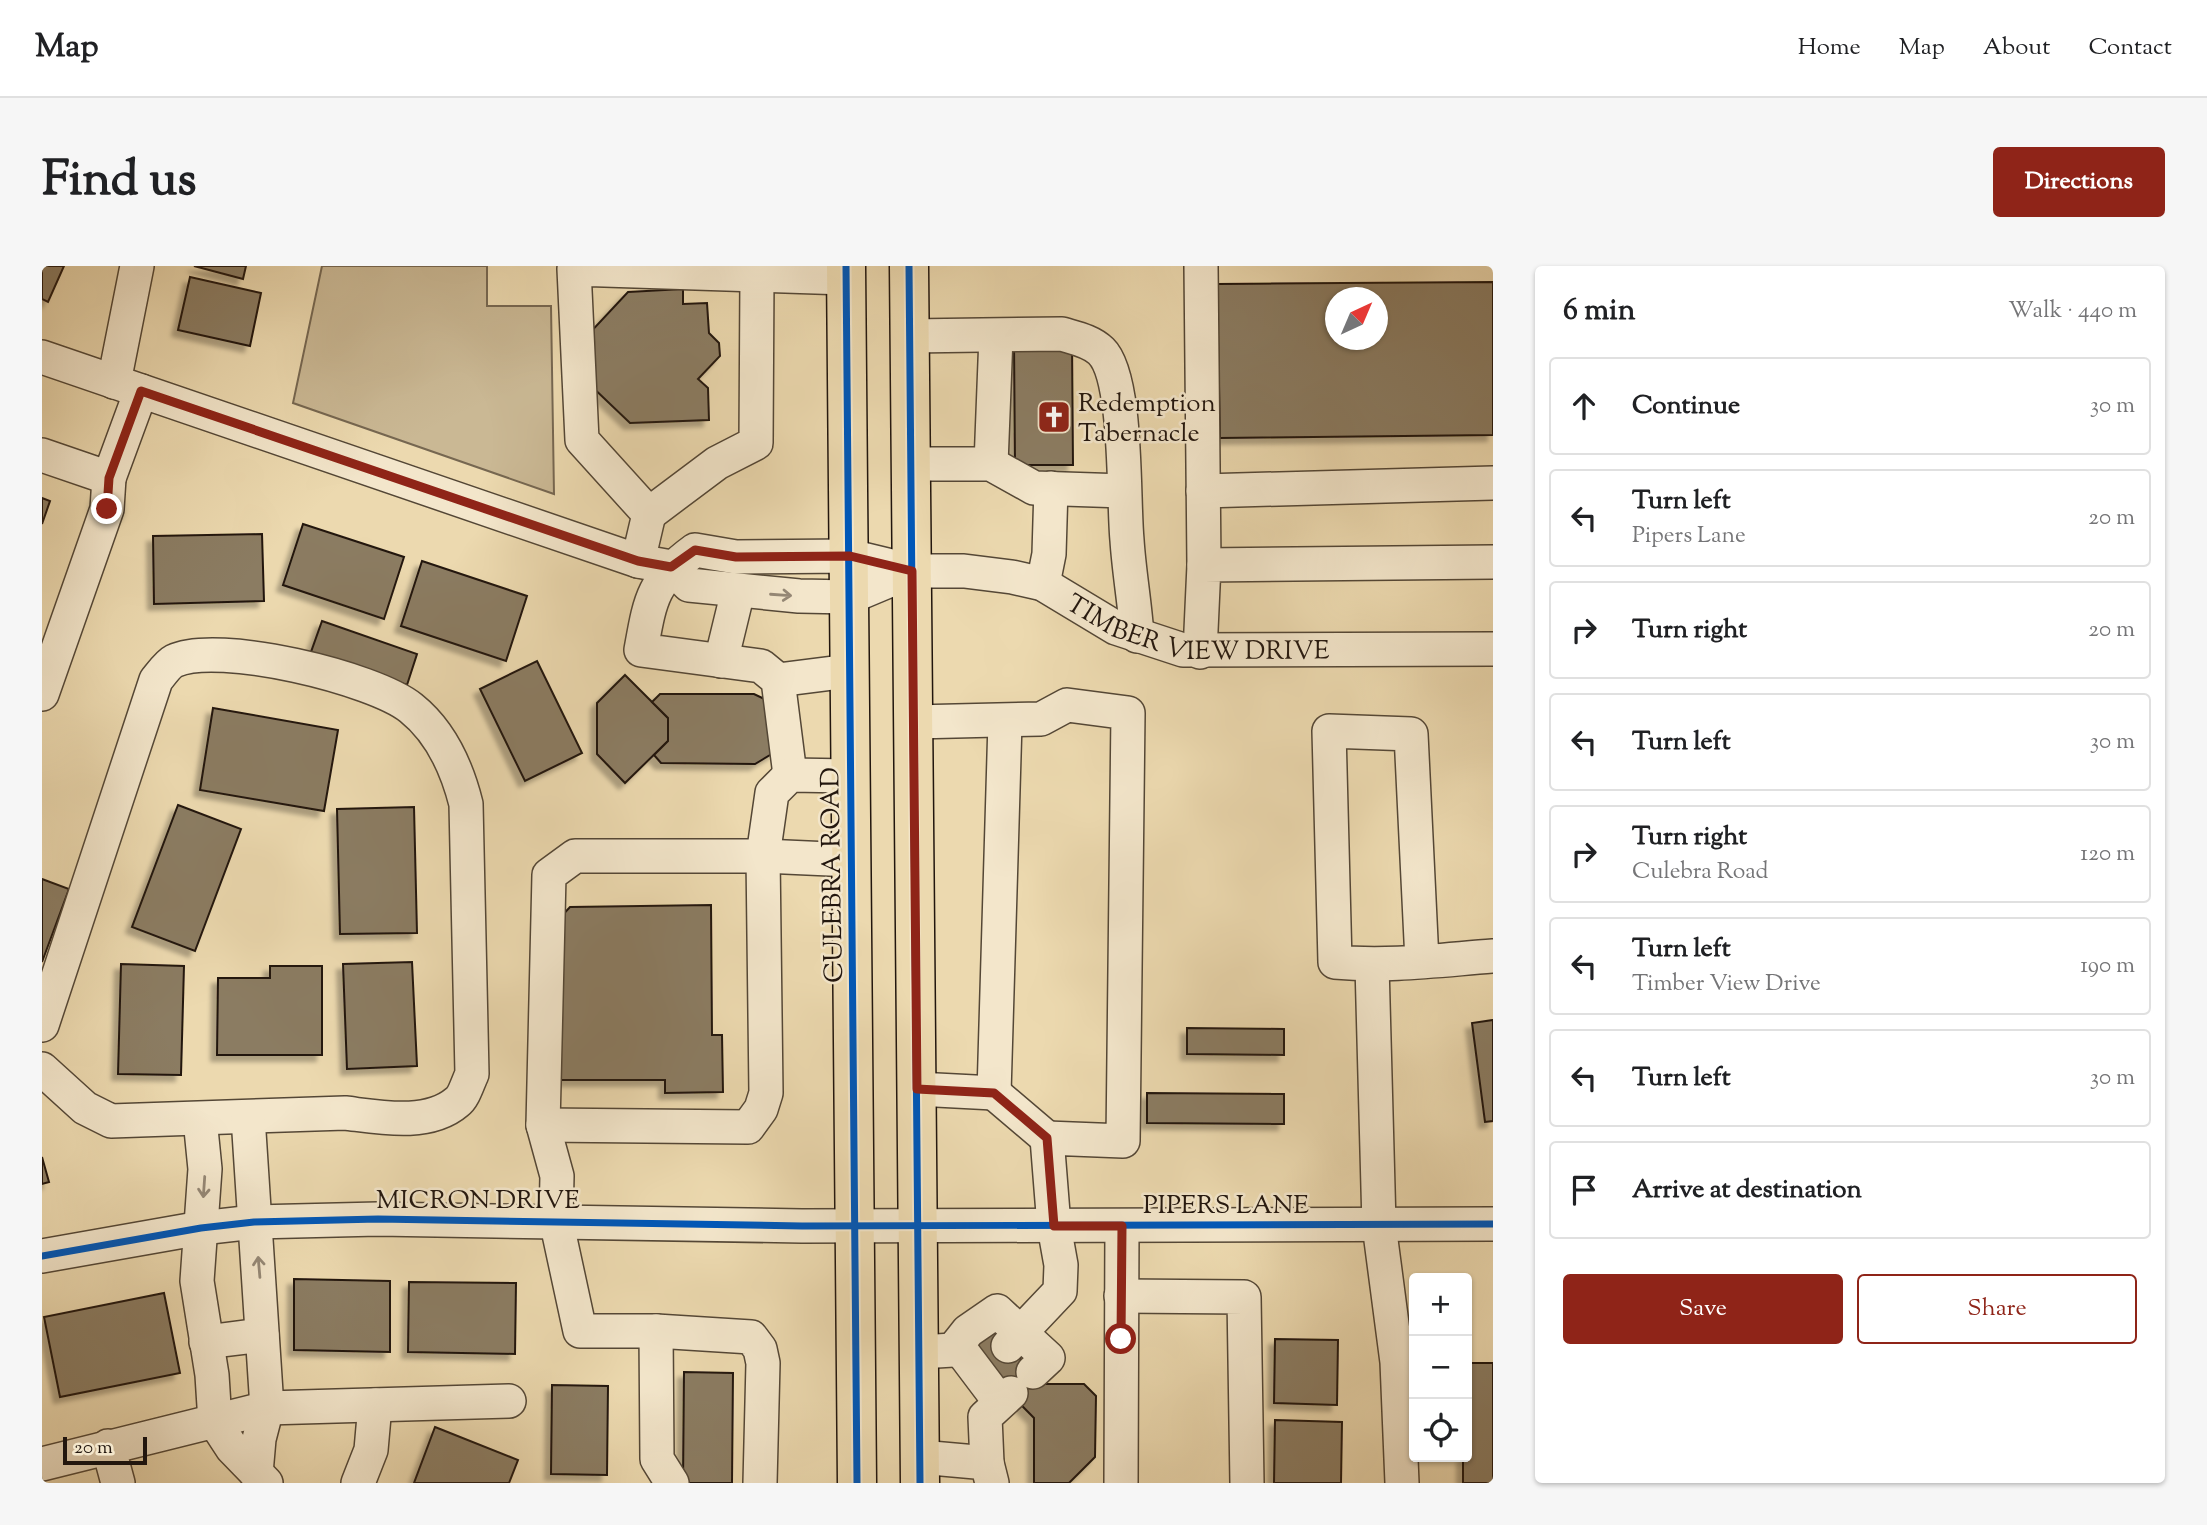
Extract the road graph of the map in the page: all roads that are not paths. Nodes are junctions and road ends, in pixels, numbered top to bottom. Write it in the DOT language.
graph roads {
  1 [pos="137,266"];
  2 [pos="909,266"];
  3 [pos="1201,266"];
  4 [pos="846,272"];
  5 [pos="757,276"];
  6 [pos="910,336"];
  7 [pos="996,336"];
  8 [pos="42,357"];
  9 [pos="127,386"];
  10 [pos="42,455"];
  11 [pos="912,464"];
  12 [pos="991,464"];
  13 [pos="109,478"];
  14 [pos="1493,483"];
  15 [pos="1051,488"];
  16 [pos="1124,491"];
  17 [pos="1203,491"];
  18 [pos="649,514"];
  19 [pos="850,556"];
  20 [pos="638,561"];
  21 [pos="1493,562"];
  22 [pos="1204,565"];
  23 [pos="671,567"];
  24 [pos="912,571"];
  25 [pos="1043,584"];
  26 [pos="738,591"];
  27 [pos="850,597"];
  28 [pos="1137,636"];
  29 [pos="1493,649"];
  30 [pos="1200,652"];
  31 [pos="721,661"];
  32 [pos="849,671"];
  33 [pos="778,680"];
  34 [pos="42,694"];
  35 [pos="914,722"];
  36 [pos="1005,722"];
  37 [pos="790,775"];
  38 [pos="851,776"];
  39 [pos="763,856"];
  40 [pos="852,860"];
  41 [pos="1493,956"];
  42 [pos="1422,961"];
  43 [pos="1372,965"];
  44 [pos="42,1025"];
  45 [pos="42,1069"];
  46 [pos="917,1089"];
  47 [pos="994,1093"];
  48 [pos="248,1117"];
  49 [pos="200,1119"];
  50 [pos="543,1125"];
  51 [pos="1047,1138"];
  52 [pos="556,1220"];
  53 [pos="254,1222"];
  54 [pos="1493,1224"];
  55 [pos="1379,1225"];
  56 [pos="856,1226"];
  57 [pos="917,1226"];
  58 [pos="1054,1226"];
  59 [pos="1122,1226"];
  60 [pos="201,1228"];
  61 [pos="42,1256"];
  62 [pos="1121,1296"];
  63 [pos="656,1331"];
  64 [pos="262,1335"];
  65 [pos="206,1342"];
  66 [pos="957,1345"];
  67 [pos="920,1352"];
  68 [pos="999,1355"];
  69 [pos="1015,1389"];
  70 [pos="509,1401"];
  71 [pos="375,1405"];
  72 [pos="267,1408"];
  73 [pos="215,1422"];
  74 [pos="108,1446"];
  75 [pos="42,1464"];
  76 [pos="920,1470"];
  77 [pos="989,1473"];
  78 [pos="261,1478"];
  79 [pos="118,1483"];
  80 [pos="358,1483"];
  81 [pos="673,1483"];
  82 [pos="760,1483"];
  83 [pos="856,1483"];
  84 [pos="1121,1483"];
  85 [pos="1247,1483"];
  86 [pos="1402,1483"];
  1 -- 9 [label="street"];
  2 -- 6 [label="main road"];
  3 -- 17 [label="street"];
  4 -- 5 [label="street"];
  4 -- 19 [label="main road, CULEBRA ROAD"];
  5 -- 18 [label="street"];
  5 -- 18 [label="street"];
  6 -- 7 [label="street"];
  6 -- 11 [label="main road"];
  7 -- 12 [label="street"];
  7 -- 16 [label="street"];
  8 -- 9 [label="street, TIMBER VIEW DRIVE"];
  9 -- 13 [label="street"];
  9 -- 20 [label="street, TIMBER VIEW DRIVE"];
  10 -- 13 [label="street"];
  11 -- 12 [label="street"];
  11 -- 24 [label="main road"];
  12 -- 15 [label="street"];
  13 -- 34 [label="street"];
  14 -- 17 [label="street"];
  15 -- 16 [label="street"];
  15 -- 25 [label="street"];
  16 -- 28 [label="street"];
  17 -- 22 [label="street"];
  18 -- 20 [label="street"];
  19 -- 23 [label="street, TIMBER VIEW DRIVE"];
  19 -- 24 [label="street, TIMBER VIEW DRIVE"];
  19 -- 27 [label="main road, CULEBRA ROAD"];
  20 -- 23 [label="street, TIMBER VIEW DRIVE"];
  21 -- 22 [label="street"];
  22 -- 30 [label="street"];
  23 -- 26 [label="street, TIMBER VIEW DRIVE"];
  23 -- 31 [label="street"];
  24 -- 25 [label="street, TIMBER VIEW DRIVE"];
  24 -- 27 [label="street, TIMBER VIEW DRIVE"];
  24 -- 35 [label="main road"];
  25 -- 28 [label="street, TIMBER VIEW DRIVE"];
  26 -- 27 [label="street, TIMBER VIEW DRIVE, one-way"];
  26 -- 31 [label="street"];
  27 -- 32 [label="main road, CULEBRA ROAD"];
  28 -- 30 [label="street, TIMBER VIEW DRIVE"];
  29 -- 30 [label="street, TIMBER VIEW DRIVE"];
  31 -- 33 [label="street"];
  32 -- 33 [label="street"];
  32 -- 38 [label="main road, CULEBRA ROAD"];
  33 -- 37 [label="street"];
  35 -- 36 [label="street"];
  35 -- 46 [label="main road"];
  36 -- 47 [label="street"];
  36 -- 51 [label="street"];
  37 -- 38 [label="street"];
  37 -- 39 [label="street"];
  38 -- 40 [label="main road, CULEBRA ROAD"];
  39 -- 40 [label="street"];
  39 -- 50 [label="street"];
  39 -- 50 [label="street"];
  40 -- 56 [label="main road, CULEBRA ROAD"];
  41 -- 42 [label="street"];
  42 -- 43 [label="street"];
  42 -- 43 [label="street"];
  43 -- 55 [label="street"];
  44 -- 48 [label="street"];
  45 -- 49 [label="street"];
  46 -- 47 [label="street"];
  46 -- 57 [label="main road"];
  47 -- 51 [label="street"];
  48 -- 49 [label="street"];
  48 -- 53 [label="street"];
  49 -- 60 [label="street, one-way"];
  50 -- 52 [label="street"];
  51 -- 58 [label="street"];
  52 -- 53 [label="street, MICRON DRIVE"];
  52 -- 56 [label="street, MICRON DRIVE"];
  52 -- 63 [label="street"];
  53 -- 60 [label="street, MICRON DRIVE"];
  64 -- 53 [label="street, one-way"];
  54 -- 55 [label="street, PIPERS LANE"];
  55 -- 59 [label="street, PIPERS LANE"];
  55 -- 86 [label="street"];
  56 -- 57 [label="street, MICRON DRIVE"];
  56 -- 83 [label="main road, CULEBRA ROAD"];
  57 -- 58 [label="street, PIPERS LANE"];
  57 -- 67 [label="main road"];
  58 -- 59 [label="street, PIPERS LANE"];
  58 -- 68 [label="street"];
  59 -- 62 [label="street"];
  60 -- 61 [label="street, MICRON DRIVE"];
  60 -- 65 [label="street"];
  62 -- 84 [label="street"];
  62 -- 85 [label="street"];
  63 -- 81 [label="street"];
  63 -- 82 [label="street"];
  64 -- 65 [label="street"];
  64 -- 72 [label="street"];
  65 -- 73 [label="street"];
  66 -- 67 [label="street"];
  66 -- 68 [label="street"];
  66 -- 68 [label="street"];
  67 -- 76 [label="main road"];
  68 -- 69 [label="street"];
  68 -- 69 [label="street"];
  69 -- 77 [label="street"];
  70 -- 71 [label="street"];
  71 -- 72 [label="street"];
  71 -- 80 [label="street"];
  72 -- 73 [label="street"];
  72 -- 78 [label="street"];
  73 -- 74 [label="street"];
  73 -- 78 [label="street"];
  74 -- 75 [label="street"];
  74 -- 79 [label="street"];
  76 -- 77 [label="street"];
}
